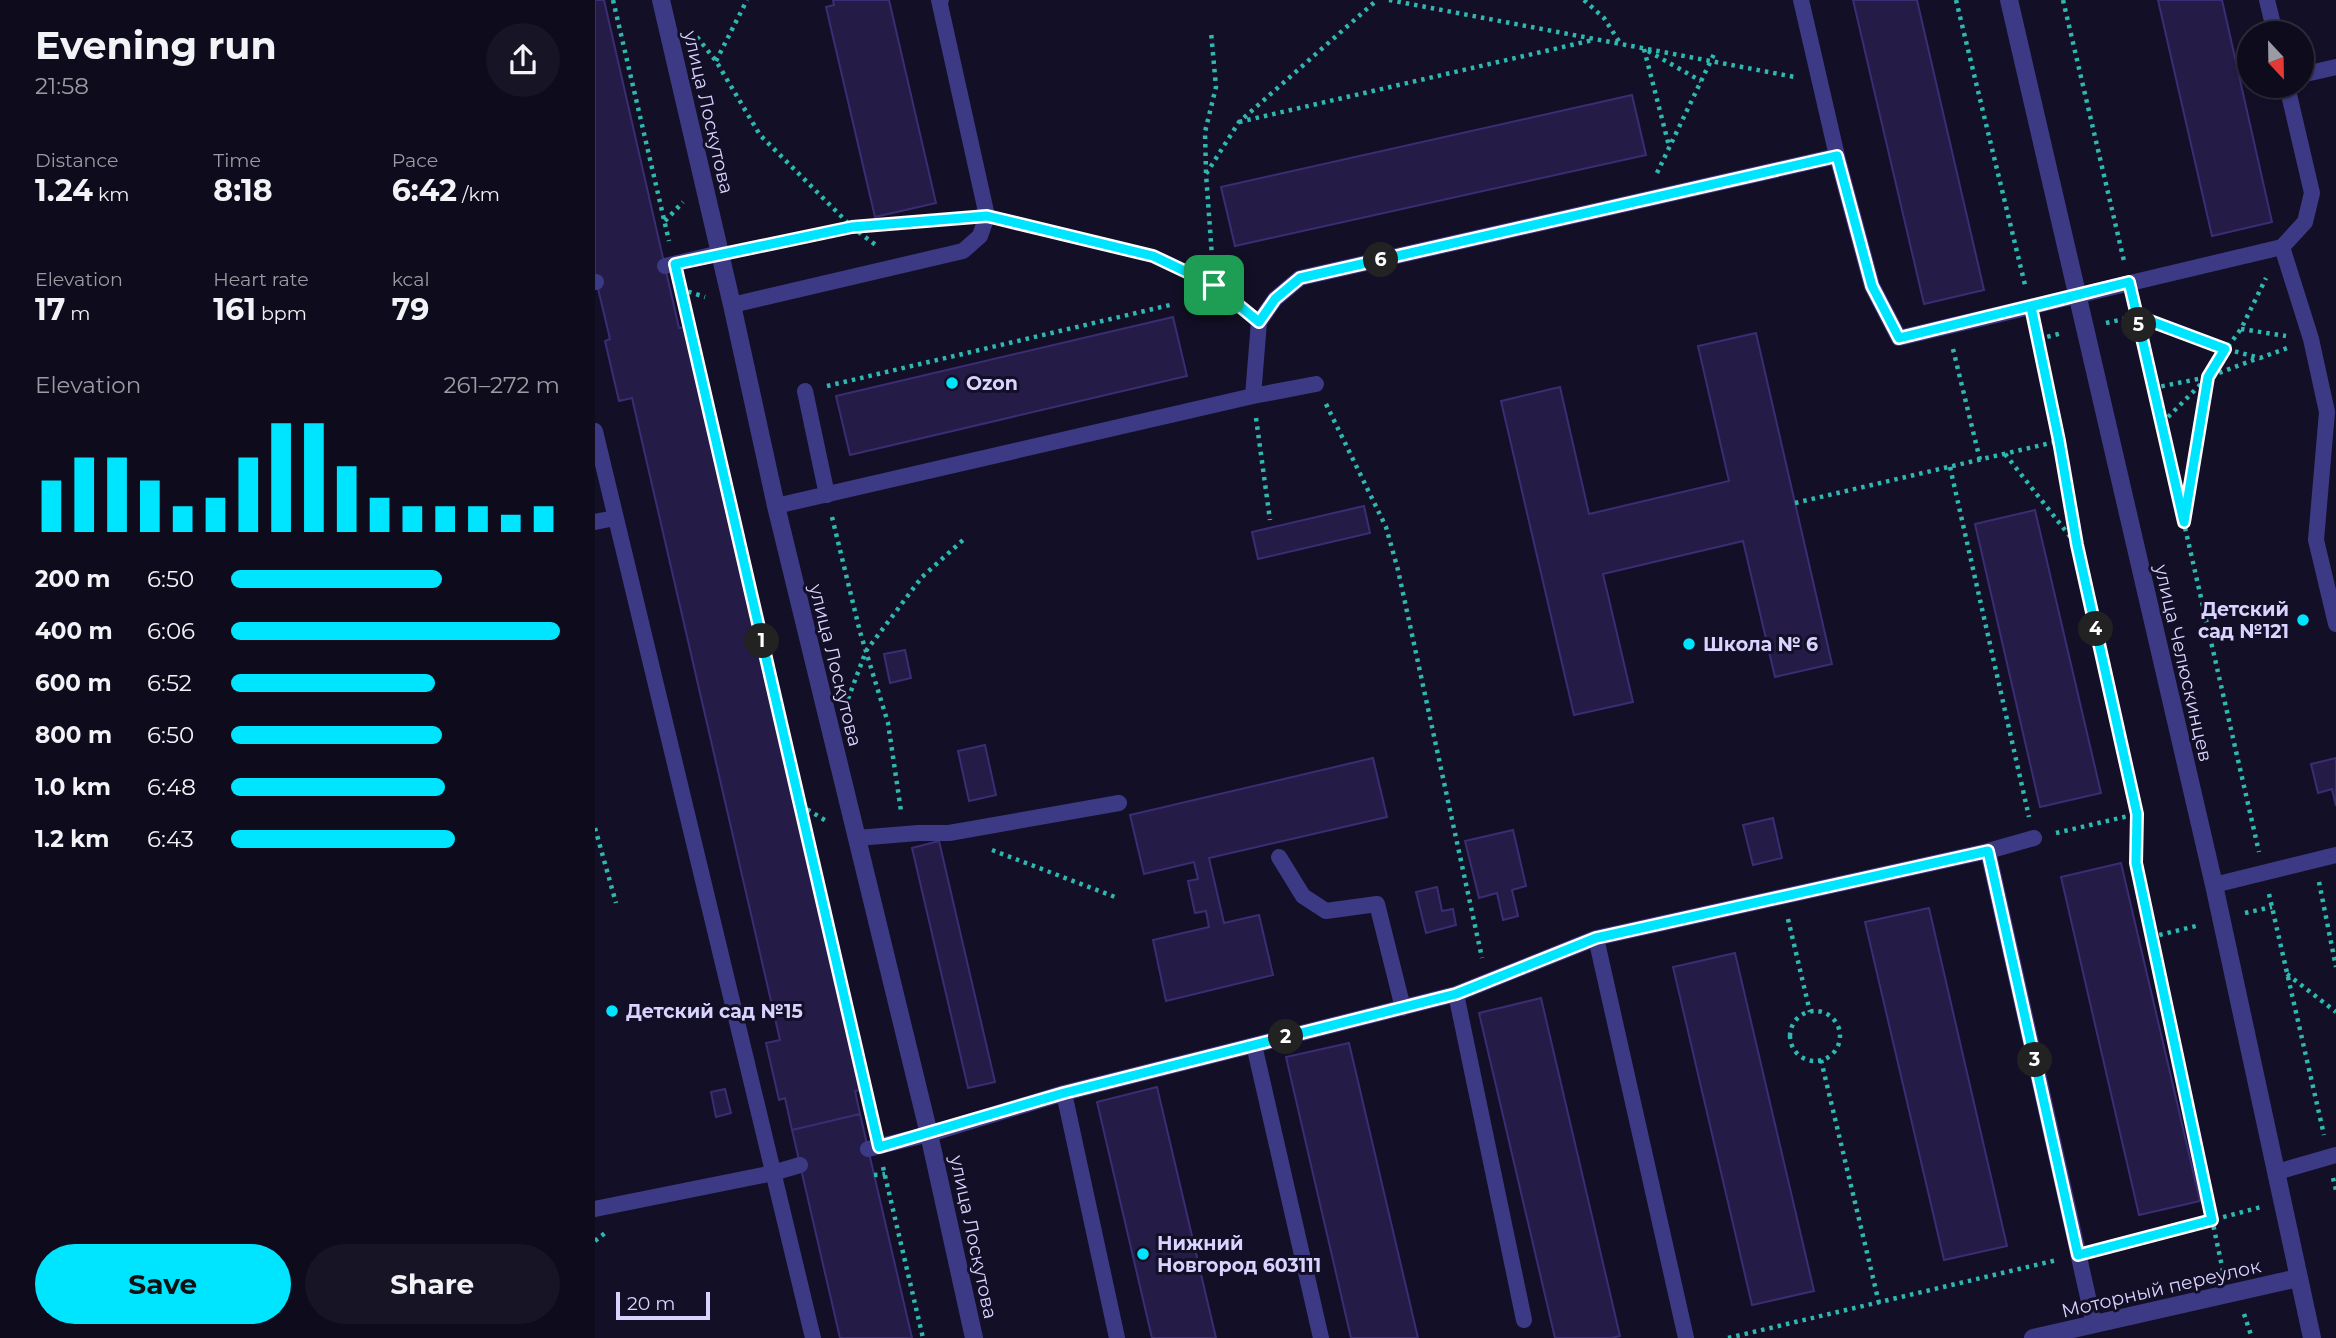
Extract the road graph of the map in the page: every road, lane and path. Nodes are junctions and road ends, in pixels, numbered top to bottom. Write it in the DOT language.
graph roads {
  1 [pos="613,0"];
  2 [pos="661,0"];
  3 [pos="747,0"];
  4 [pos="940,0"];
  5 [pos="1377,0"];
  6 [pos="1389,0"];
  7 [pos="1584,0"];
  8 [pos="1801,0"];
  9 [pos="1955,0"];
  10 [pos="2009,0"];
  11 [pos="2063,0"];
  12 [pos="2267,0"];
  13 [pos="2272,21"];
  14 [pos="692,31"];
  15 [pos="1211,32"];
  16 [pos="1595,39"];
  17 [pos="1621,44"];
  18 [pos="1644,49"];
  19 [pos="1714,54"];
  20 [pos="716,61"];
  21 [pos="1711,61"];
  22 [pos="2336,68"];
  23 [pos="2314,72"];
  24 [pos="1701,81"];
  25 [pos="1820,82"];
  26 [pos="2290,98"];
  27 [pos="1239,122"];
  28 [pos="1669,148"];
  29 [pos="1837,156"];
  30 [pos="1206,174"];
  31 [pos="1644,200"];
  32 [pos="987,216"];
  33 [pos="852,227"];
  34 [pos="2282,247"];
  35 [pos="720,253"];
  36 [pos="670,265"];
  37 [pos="903,265"];
  38 [pos="2129,282"];
  39 [pos="1214,285"];
  40 [pos="2078,295"];
  41 [pos="732,305"];
  42 [pos="1170,305"];
  43 [pos="2031,307"];
  44 [pos="2137,316"];
  45 [pos="1259,322"];
  46 [pos="2102,324"];
  47 [pos="1947,327"];
  48 [pos="2066,332"];
  49 [pos="2039,339"];
  50 [pos="2311,339"];
  51 [pos="2225,349"];
  52 [pos="2260,358"];
  53 [pos="2208,377"];
  54 [pos="1316,384"];
  55 [pos="2153,387"];
  56 [pos="805,391"];
  57 [pos="1253,396"];
  58 [pos="2161,423"];
  59 [pos="595,431"];
  60 [pos="2059,441"];
  61 [pos="2005,454"];
  62 [pos="1980,460"];
  63 [pos="1951,467"];
  64 [pos="827,495"];
  65 [pos="1795,503"];
  66 [pos="776,506"];
  67 [pos="615,518"];
  68 [pos="1270,520"];
  69 [pos="595,522"];
  70 [pos="2184,522"];
  71 [pos="963,540"];
  72 [pos="2077,545"];
  73 [pos="2336,624"];
  74 [pos="866,651"];
  75 [pos="832,739"];
  76 [pos="1119,803"];
  77 [pos="2137,814"];
  78 [pos="595,828"];
  79 [pos="905,835"];
  80 [pos="856,838"];
  81 [pos="2034,838"];
  82 [pos="987,848"];
  83 [pos="1988,851"];
  84 [pos="2336,855"];
  85 [pos="1279,857"];
  86 [pos="2315,860"];
  87 [pos="2263,871"];
  88 [pos="2214,885"];
  89 [pos="1115,897"];
  90 [pos="1783,898"];
  91 [pos="616,903"];
  92 [pos="2272,907"];
  93 [pos="2239,915"];
  94 [pos="2196,926"];
  95 [pos="2151,937"];
  96 [pos="1596,938"];
  97 [pos="2336,967"];
  98 [pos="2287,974"];
  99 [pos="1487,981"];
  100 [pos="1456,994"];
  101 [pos="1403,1008"];
  102 [pos="1810,1012"];
  103 [pos="2336,1012"];
  104 [pos="1254,1045"];
  105 [pos="1821,1060"];
  106 [pos="1064,1093"];
  107 [pos="929,1134"];
  108 [pos="874,1148"];
  109 [pos="2332,1156"];
  110 [pos="800,1165"];
  111 [pos="2277,1172"];
  112 [pos="773,1173"];
  113 [pos="885,1174"];
  114 [pos="874,1175"];
  115 [pos="2336,1190"];
  116 [pos="2283,1201"];
  117 [pos="595,1209"];
  118 [pos="2212,1220"];
  119 [pos="2078,1255"];
  120 [pos="2298,1278"];
  121 [pos="2234,1294"];
  122 [pos="1879,1303"];
  123 [pos="1524,1320"];
  124 [pos="2094,1324"];
  125 [pos="813,1338"];
  126 [pos="923,1338"];
  127 [pos="974,1338"];
  128 [pos="1117,1338"];
  129 [pos="1321,1338"];
  130 [pos="1686,1338"];
  131 [pos="1728,1338"];
  132 [pos="2033,1338"];
  133 [pos="2252,1338"];
  134 [pos="2312,1338"];
  1 -- 36 [label="path"];
  2 -- 35 [label="street, улица Лоскутова"];
  3 -- 20 [label="path"];
  4 -- 32 [label="lane"];
  5 -- 27 [label="path"];
  6 -- 16 [label="path"];
  7 -- 17 [label="path"];
  8 -- 25 [label="lane"];
  9 -- 43 [label="path"];
  10 -- 40 [label="street, улица Челюскинцев"];
  11 -- 38 [label="path"];
  12 -- 13 [label="lane"];
  14 -- 20 [label="path"];
  15 -- 30 [label="path"];
  16 -- 17 [label="path"];
  16 -- 27 [label="path"];
  17 -- 18 [label="path"];
  18 -- 21 [label="path"];
  18 -- 24 [label="path"];
  18 -- 28 [label="path"];
  19 -- 21 [label="path"];
  20 -- 33 [label="path"];
  21 -- 24 [label="path"];
  21 -- 25 [label="path"];
  22 -- 23 [label="lane"];
  24 -- 28 [label="path"];
  25 -- 29 [label="lane"];
  26 -- 34 [label="lane"];
  27 -- 30 [label="path"];
  28 -- 31 [label="path"];
  29 -- 31 [label="lane"];
  29 -- 47 [label="lane"];
  30 -- 39 [label="path"];
  31 -- 45 [label="lane"];
  32 -- 33 [label="path"];
  32 -- 37 [label="lane"];
  32 -- 39 [label="path"];
  33 -- 35 [label="path"];
  33 -- 37 [label="path"];
  34 -- 38 [label="lane"];
  34 -- 50 [label="lane"];
  34 -- 51 [label="path"];
  35 -- 36 [label="lane"];
  35 -- 41 [label="street, улица Лоскутова"];
  36 -- 108 [label="path"];
  37 -- 41 [label="lane"];
  38 -- 40 [label="lane"];
  38 -- 44 [label="path"];
  39 -- 45 [label="path"];
  40 -- 43 [label="lane"];
  40 -- 88 [label="street, улица Челюскинцев"];
  41 -- 66 [label="street, улица Лоскутова"];
  42 -- 56 [label="path"];
  43 -- 47 [label="lane"];
  43 -- 49 [label="path"];
  44 -- 46 [label="path"];
  44 -- 51 [label="path"];
  44 -- 55 [label="path"];
  45 -- 57 [label="lane"];
  47 -- 62 [label="path"];
  48 -- 49 [label="path"];
  49 -- 60 [label="path"];
  50 -- 52 [label="path"];
  50 -- 73 [label="lane"];
  51 -- 52 [label="path"];
  51 -- 53 [label="path"];
  52 -- 53 [label="path"];
  53 -- 55 [label="path"];
  53 -- 58 [label="path"];
  53 -- 70 [label="path"];
  54 -- 57 [label="lane"];
  54 -- 99 [label="path"];
  55 -- 58 [label="path"];
  56 -- 64 [label="lane"];
  57 -- 64 [label="lane"];
  57 -- 68 [label="path"];
  58 -- 70 [label="path"];
  59 -- 67 [label="lane"];
  60 -- 61 [label="path"];
  60 -- 72 [label="path"];
  61 -- 62 [label="path"];
  61 -- 72 [label="path"];
  62 -- 63 [label="path"];
  63 -- 65 [label="path"];
  63 -- 81 [label="path"];
  64 -- 66 [label="lane"];
  64 -- 74 [label="path"];
  66 -- 75 [label="street, улица Лоскутова"];
  67 -- 69 [label="lane"];
  67 -- 112 [label="lane"];
  70 -- 87 [label="path"];
  71 -- 74 [label="path"];
  72 -- 77 [label="path"];
  74 -- 75 [label="path"];
  74 -- 79 [label="path"];
  75 -- 80 [label="street, улица Лоскутова"];
  76 -- 79 [label="lane"];
  77 -- 81 [label="path"];
  77 -- 95 [label="path"];
  78 -- 91 [label="path"];
  79 -- 80 [label="lane"];
  80 -- 107 [label="street, улица Лоскутова"];
  81 -- 83 [label="lane"];
  82 -- 89 [label="path"];
  83 -- 90 [label="lane"];
  83 -- 119 [label="lane"];
  84 -- 86 [label="lane"];
  85 -- 101 [label="lane"];
  86 -- 87 [label="lane"];
  86 -- 97 [label="path"];
  87 -- 88 [label="lane"];
  87 -- 92 [label="path"];
  88 -- 111 [label="street, улица Челюскинцев"];
  90 -- 96 [label="lane"];
  90 -- 102 [label="path"];
  92 -- 93 [label="path"];
  92 -- 98 [label="path"];
  94 -- 95 [label="path"];
  95 -- 118 [label="path"];
  96 -- 99 [label="lane"];
  96 -- 130 [label="lane"];
  98 -- 103 [label="path"];
  98 -- 109 [label="path"];
  99 -- 100 [label="lane"];
  100 -- 101 [label="lane"];
  100 -- 123 [label="lane"];
  101 -- 104 [label="lane"];
  102 -- 105 [label="path"];
  102 -- 105 [label="path"];
  104 -- 106 [label="lane"];
  104 -- 129 [label="lane"];
  105 -- 122 [label="path"];
  106 -- 107 [label="lane"];
  106 -- 128 [label="lane"];
  107 -- 108 [label="lane"];
  107 -- 127 [label="street, улица Лоскутова"];
  108 -- 113 [label="path"];
  109 -- 111 [label="lane"];
  109 -- 115 [label="path"];
  110 -- 112 [label="lane"];
  111 -- 116 [label="street, улица Челюскинцев"];
  112 -- 117 [label="lane"];
  112 -- 125 [label="lane"];
  113 -- 114 [label="path"];
  113 -- 126 [label="path"];
  116 -- 118 [label="path"];
  116 -- 120 [label="street, улица Челюскинцев"];
  118 -- 119 [label="path"];
  118 -- 121 [label="path"];
  119 -- 122 [label="path"];
  119 -- 124 [label="lane"];
  120 -- 121 [label="street, Моторный переулок"];
  120 -- 134 [label="street, улица Челюскинцев"];
  121 -- 124 [label="street, Моторный переулок"];
  121 -- 133 [label="path"];
  122 -- 131 [label="path"];
  124 -- 132 [label="street, Моторный переулок"];
}
